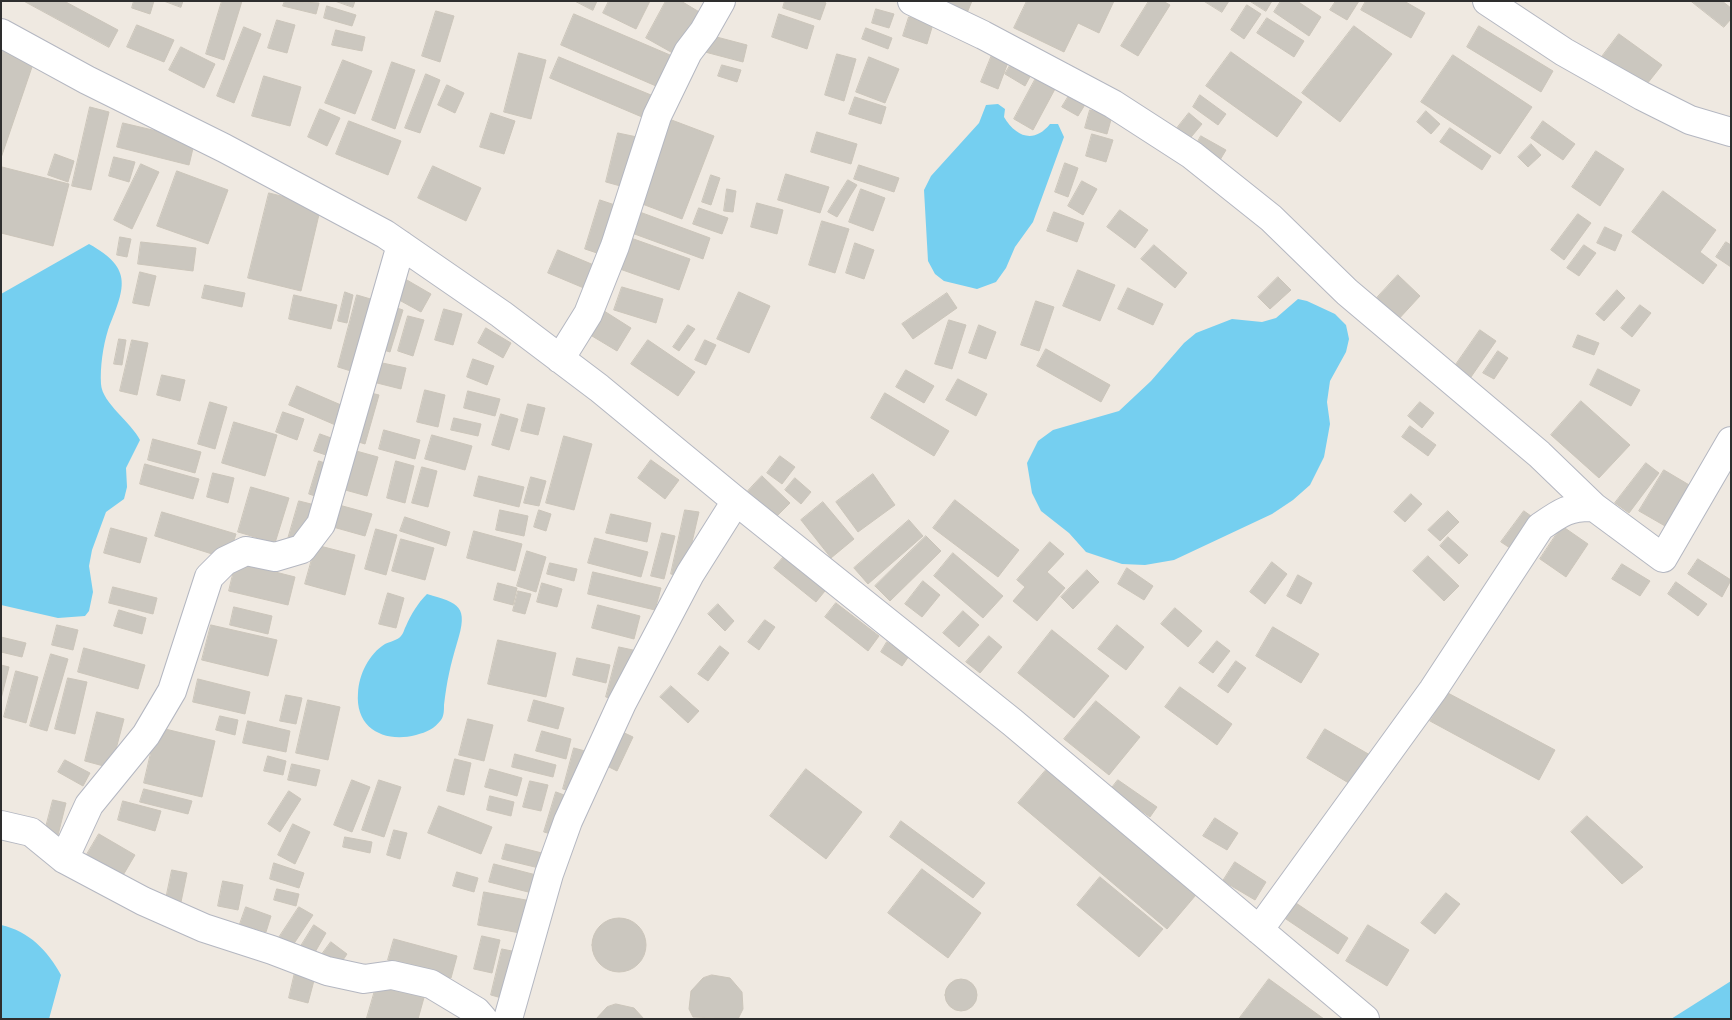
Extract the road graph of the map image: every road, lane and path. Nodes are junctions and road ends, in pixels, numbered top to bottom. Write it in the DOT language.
graph roads {
  1 [pos="721,1"];
  2 [pos="912,1"];
  3 [pos="1487,1"];
  4 [pos="1,33"];
  5 [pos="1731,132"];
  6 [pos="401,245"];
  7 [pos="560,359"];
  8 [pos="1731,441"];
  9 [pos="736,501"];
  10 [pos="1594,507"];
  11 [pos="1,825"];
  12 [pos="64,860"];
  13 [pos="1259,930"];
  14 [pos="484,1019"];
  15 [pos="508,1019"];
  16 [pos="1366,1019"];
  1 -- 7 [label="street"];
  2 -- 10 [label="street"];
  3 -- 5 [label="street"];
  4 -- 6 [label="street"];
  6 -- 7 [label="street"];
  6 -- 12 [label="street"];
  7 -- 9 [label="street"];
  8 -- 10 [label="street"];
  9 -- 13 [label="street"];
  9 -- 15 [label="street"];
  10 -- 13 [label="street"];
  11 -- 12 [label="street"];
  12 -- 14 [label="street"];
  13 -- 16 [label="street"];
}
